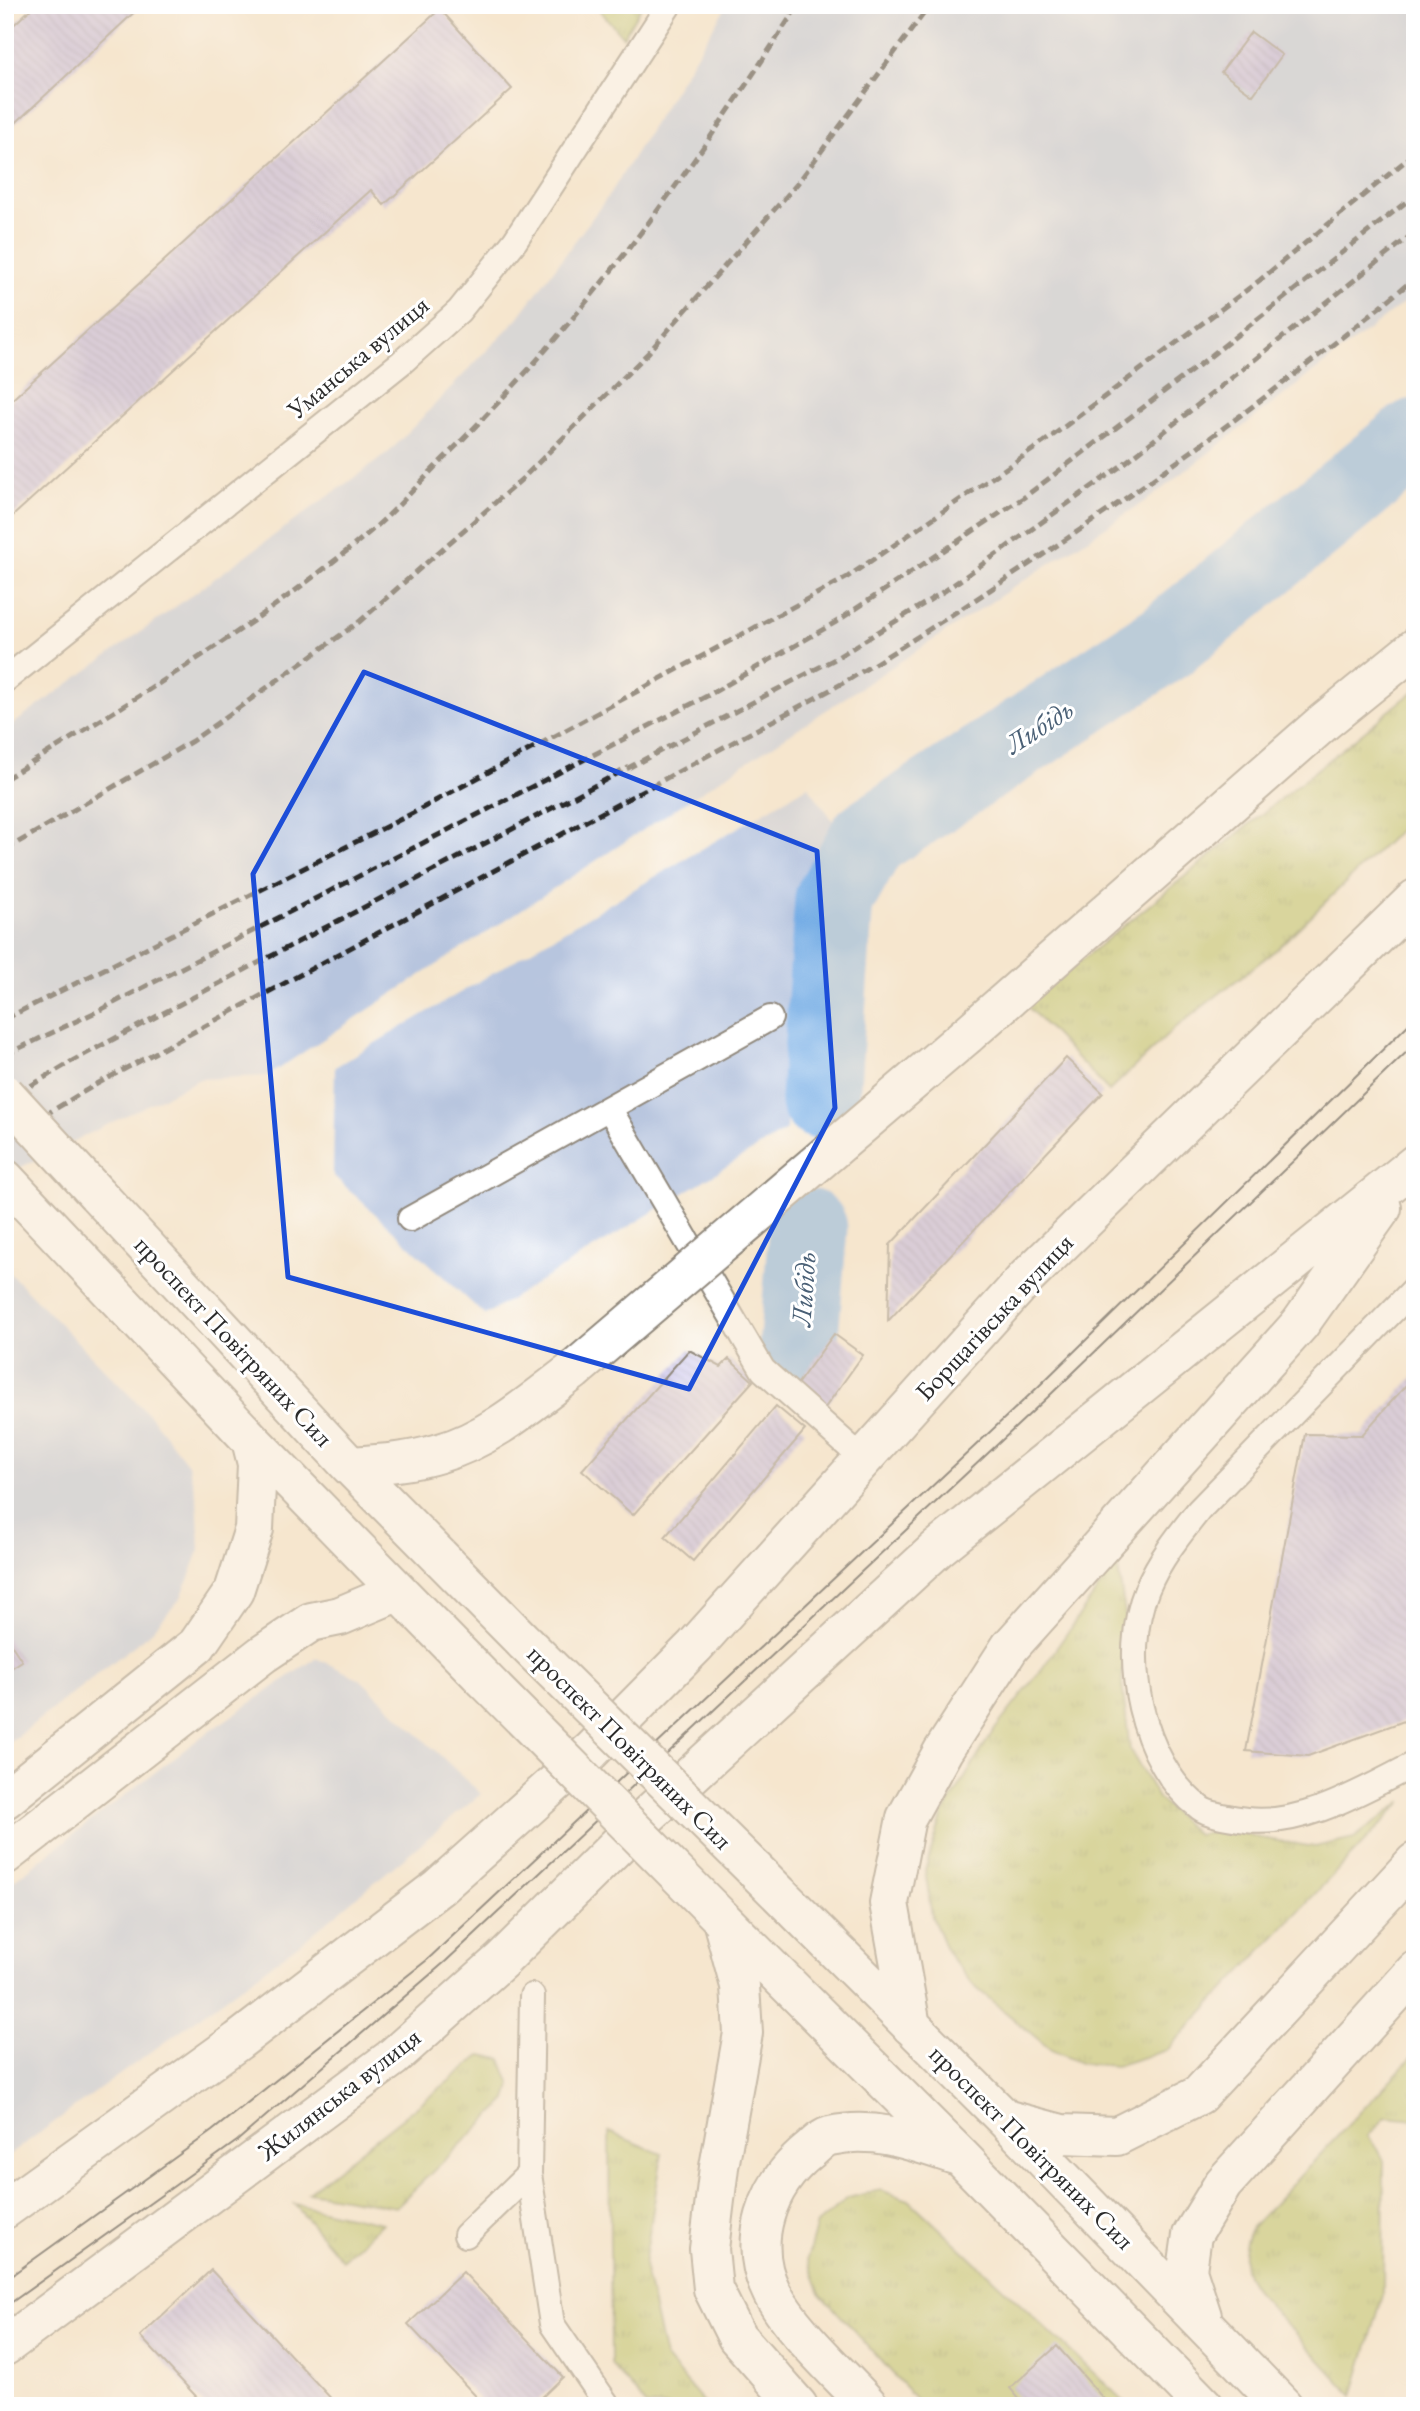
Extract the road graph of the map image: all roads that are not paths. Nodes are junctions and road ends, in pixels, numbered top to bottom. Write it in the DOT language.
graph roads {
  1 [pos="669,5"];
  2 [pos="1415,648"];
  3 [pos="5,680"];
  4 [pos="1415,900"];
  5 [pos="770,1018"];
  6 [pos="5,1094"];
  7 [pos="609,1108"];
  8 [pos="1413,1165"];
  9 [pos="5,1179"];
  10 [pos="410,1219"];
  11 [pos="1415,1288"];
  12 [pos="251,1440"];
  13 [pos="863,1459"];
  14 [pos="350,1466"];
  15 [pos="397,1592"];
  16 [pos="1415,1765"];
  17 [pos="5,1799"];
  18 [pos="5,1855"];
  19 [pos="1415,1862"];
  20 [pos="721,1918"];
  21 [pos="1415,1971"];
  22 [pos="531,1996"];
  23 [pos="911,2026"];
  24 [pos="1005,2119"];
  25 [pos="961,2157"];
  26 [pos="529,2174"];
  27 [pos="5,2209"];
  28 [pos="466,2235"];
  29 [pos="1204,2321"];
  30 [pos="5,2346"];
  31 [pos="1275,2397"];
  32 [pos="608,2406"];
  33 [pos="798,2406"];
  34 [pos="869,2406"];
  35 [pos="1204,2406"];
  1 -- 3 [label="lane, Уманська вулиця"];
  2 -- 14 [label="main road, bridge"];
  4 -- 13 [label="main road, Борщагівська вулиця"];
  5 -- 7 [label="lane"];
  6 -- 14 [label="main road, проспект Повітряних Сил, bridge"];
  7 -- 10 [label="lane"];
  7 -- 13 [label="lane"];
  8 -- 23 [label="main road"];
  8 -- 30 [label="main road, Жилянська вулиця"];
  9 -- 12 [label="main road, проспект Повітряних Сил"];
  11 -- 16 [label="lane"];
  12 -- 15 [label="main road, проспект Повітряних Сил"];
  12 -- 17 [label="main road"];
  13 -- 27 [label="main road, Борщагівська вулиця"];
  14 -- 23 [label="main road, проспект Повітряних Сил, bridge"];
  15 -- 18 [label="main road"];
  15 -- 20 [label="main road, проспект Повітряних Сил, bridge"];
  19 -- 24 [label="main road"];
  20 -- 25 [label="main road, проспект Повітряних Сил"];
  20 -- 33 [label="main road"];
  21 -- 29 [label="main road"];
  22 -- 26 [label="lane"];
  23 -- 24 [label="main road, проспект Повітряних Сил"];
  24 -- 29 [label="main road, проспект Повітряних Сил"];
  25 -- 34 [label="main road"];
  25 -- 35 [label="main road, проспект Повітряних Сил"];
  26 -- 28 [label="lane"];
  26 -- 32 [label="lane"];
  29 -- 31 [label="main road, проспект Повітряних Сил"];
}
